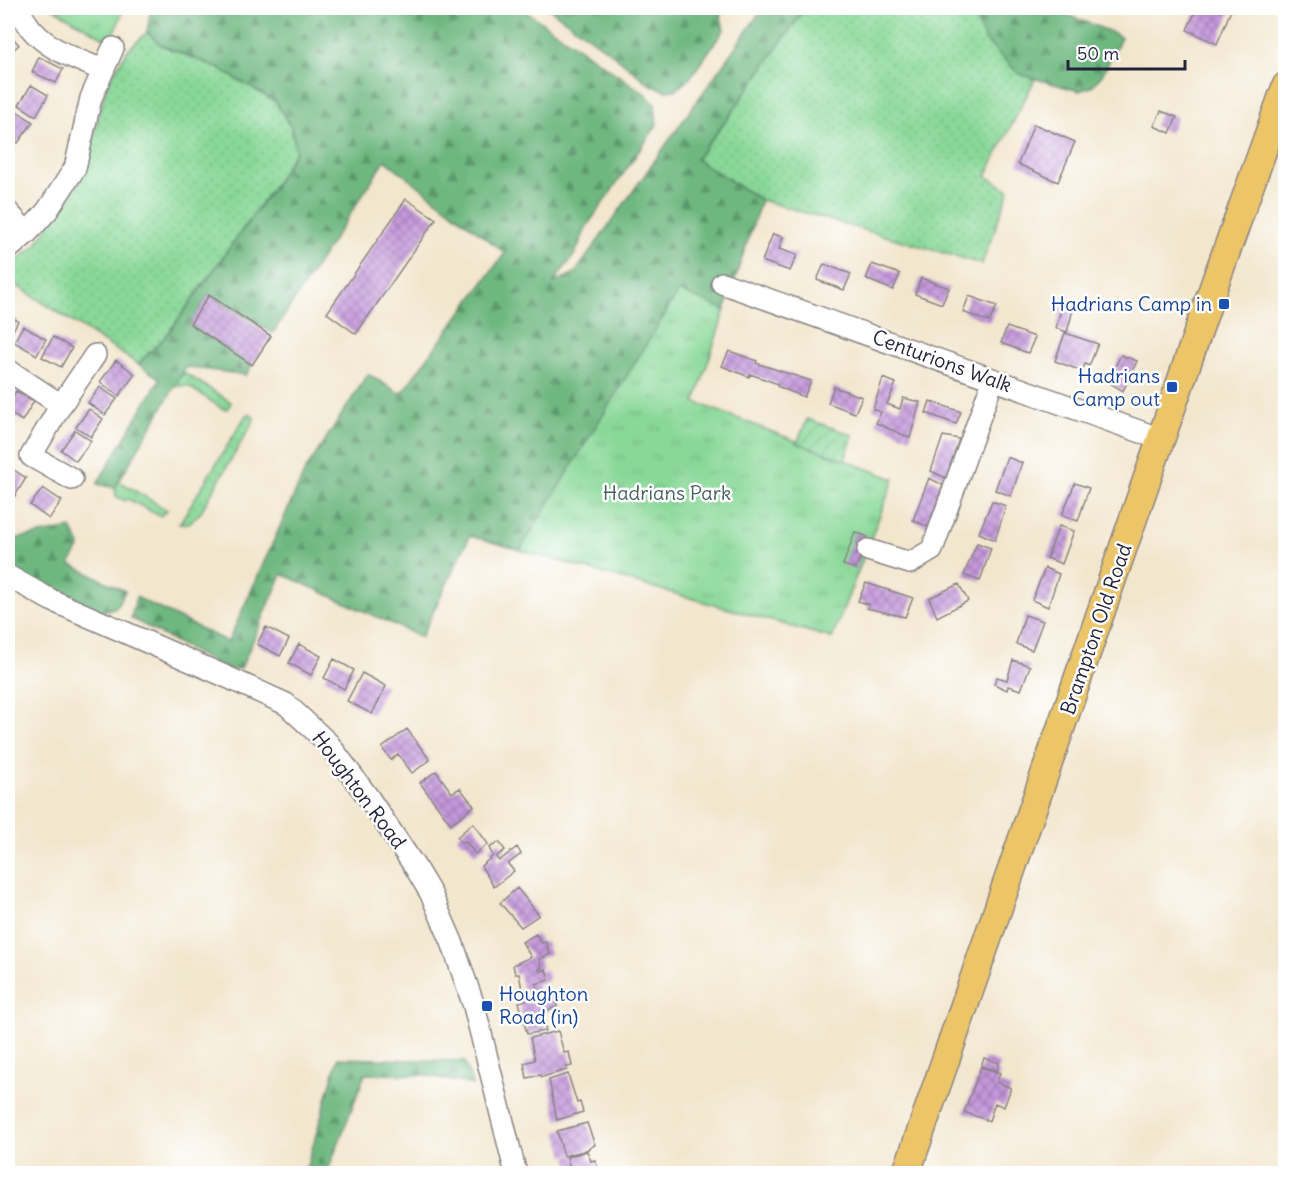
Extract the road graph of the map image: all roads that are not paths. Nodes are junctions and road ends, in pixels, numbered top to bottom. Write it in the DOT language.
graph roads {
  1 [pos="19,8"];
  2 [pos="113,48"];
  3 [pos="103,70"];
  4 [pos="1286,86"];
  5 [pos="8,212"];
  6 [pos="27,233"];
  7 [pos="8,249"];
  8 [pos="722,283"];
  9 [pos="95,355"];
  10 [pos="8,370"];
  11 [pos="993,380"];
  12 [pos="61,405"];
  13 [pos="1161,439"];
  14 [pos="72,479"];
  15 [pos="868,550"];
  16 [pos="8,576"];
  17 [pos="516,1173"];
  18 [pos="906,1173"];
  1 -- 3 [label="street"];
  2 -- 3 [label="street"];
  3 -- 6 [label="street"];
  4 -- 13 [label="main road, Brampton Old Road"];
  5 -- 6 [label="street"];
  6 -- 7 [label="street"];
  8 -- 11 [label="street, Centurions Walk"];
  9 -- 12 [label="street"];
  10 -- 12 [label="street"];
  11 -- 13 [label="street, Centurions Walk"];
  11 -- 15 [label="street"];
  12 -- 14 [label="street"];
  13 -- 18 [label="main road, Brampton Old Road"];
  16 -- 17 [label="street, Houghton Road"];
}
